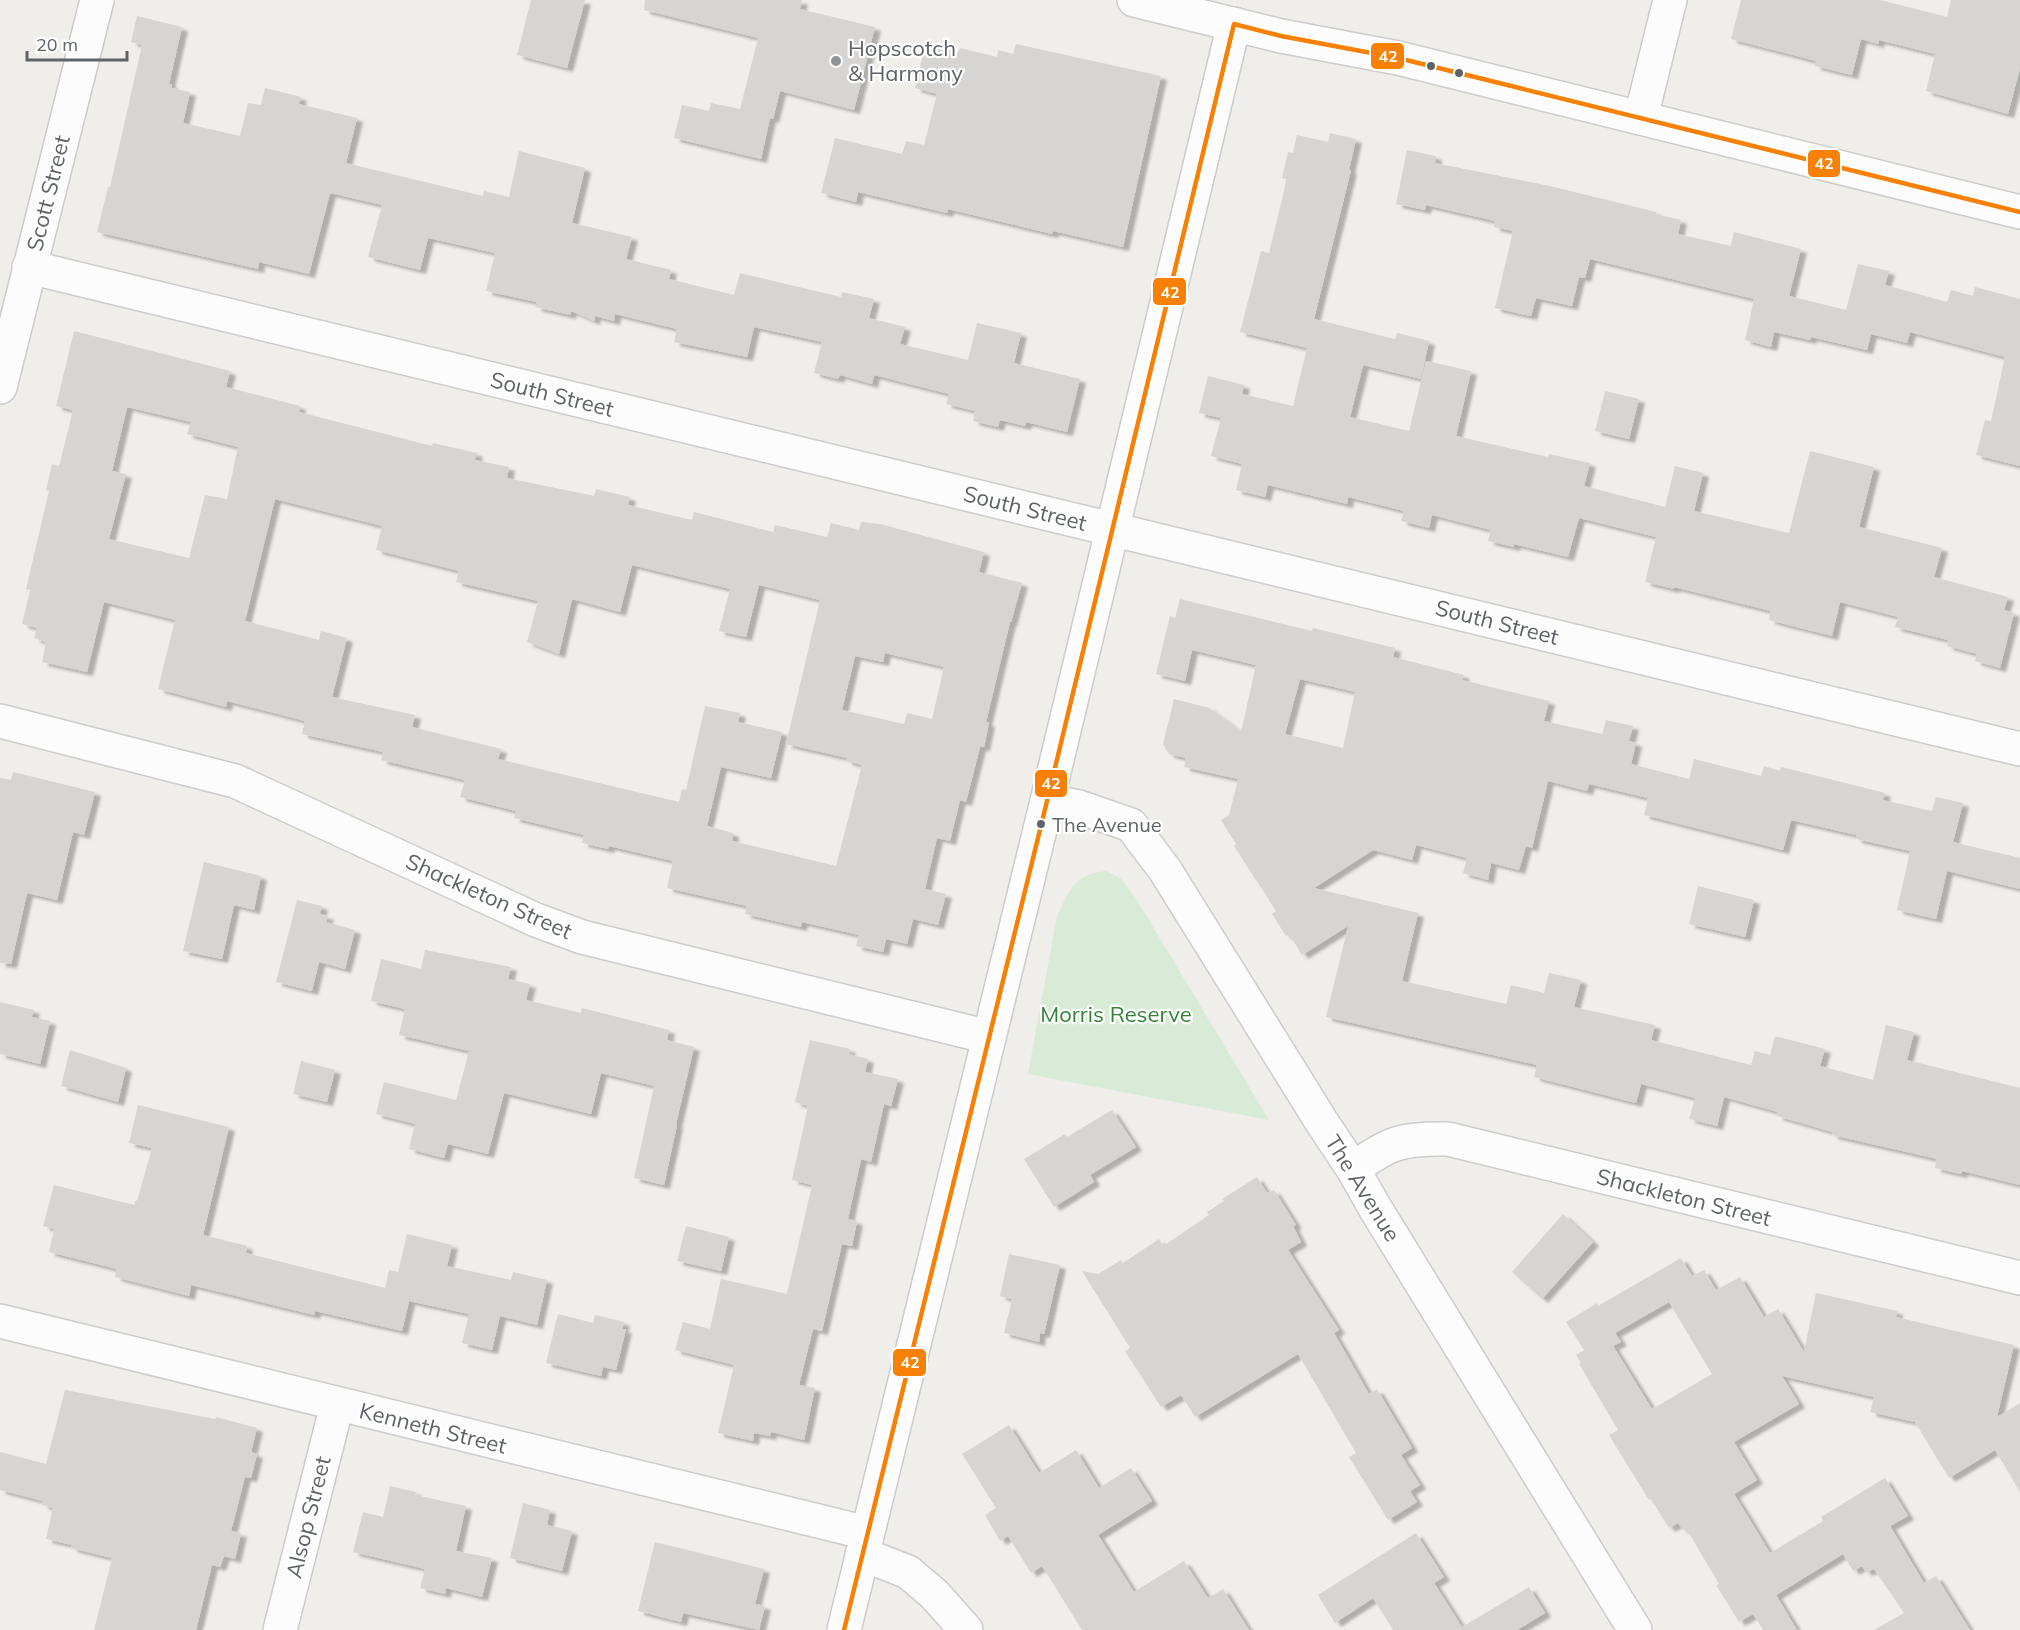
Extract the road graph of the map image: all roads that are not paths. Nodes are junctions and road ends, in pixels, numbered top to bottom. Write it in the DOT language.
graph roads {
  1 [pos="97,0"];
  2 [pos="1134,0"];
  3 [pos="1670,0"];
  4 [pos="1234,24"];
  5 [pos="1641,117"];
  6 [pos="2020,212"];
  7 [pos="29,267"];
  8 [pos="0,387"];
  9 [pos="1111,529"];
  10 [pos="0,721"];
  11 [pos="2020,749"];
  12 [pos="1047,801"];
  13 [pos="989,1037"];
  14 [pos="1353,1169"];
  15 [pos="2020,1278"];
  16 [pos="0,1322"];
  17 [pos="337,1405"];
  18 [pos="865,1544"];
  19 [pos="280,1630"];
  20 [pos="844,1630"];
  21 [pos="966,1630"];
  22 [pos="1635,1630"];
  1 -- 7 [label="street, Scott Street"];
  2 -- 4 [label="street"];
  3 -- 5 [label="street"];
  4 -- 5 [label="street"];
  4 -- 9 [label="street"];
  5 -- 6 [label="street"];
  7 -- 8 [label="street, Scott Street"];
  7 -- 9 [label="street, South Street"];
  9 -- 11 [label="street, South Street"];
  9 -- 12 [label="street"];
  10 -- 13 [label="street, Shackleton Street"];
  12 -- 13 [label="street"];
  12 -- 14 [label="street, The Avenue"];
  13 -- 18 [label="street"];
  14 -- 15 [label="street, Shackleton Street"];
  14 -- 22 [label="street, The Avenue"];
  16 -- 17 [label="street, Kenneth Street"];
  17 -- 18 [label="street, Kenneth Street"];
  17 -- 19 [label="street, Alsop Street"];
  18 -- 20 [label="street"];
  18 -- 21 [label="street, Kenneth Street"];
}
